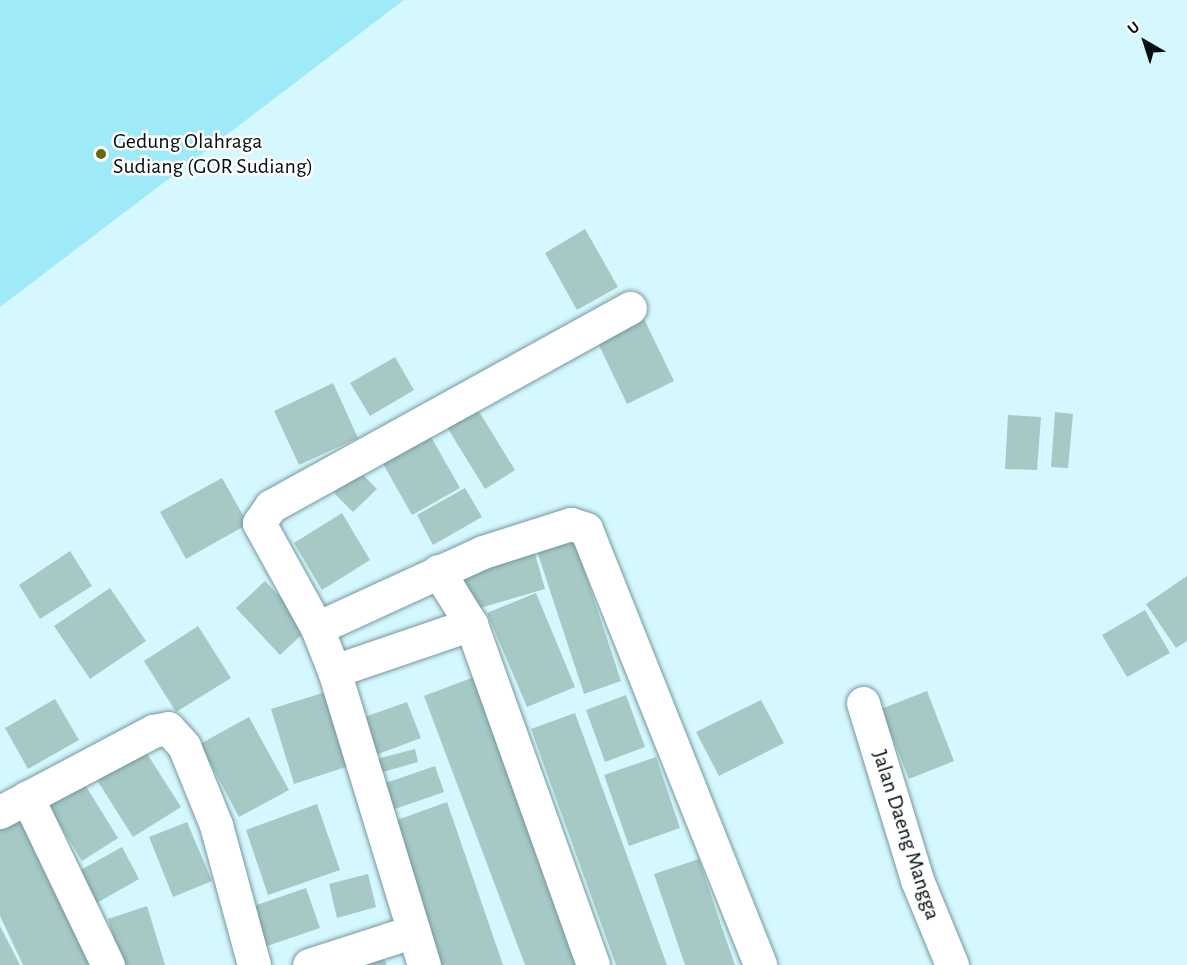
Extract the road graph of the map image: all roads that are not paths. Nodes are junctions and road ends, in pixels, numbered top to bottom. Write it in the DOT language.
graph roads {
  1 [pos="630,308"];
  2 [pos="438,571"];
  3 [pos="471,624"];
  4 [pos="317,628"];
  5 [pos="334,671"];
  6 [pos="863,703"];
  7 [pos="14,805"];
  8 [pos="414,931"];
  9 [pos="108,965"];
  10 [pos="254,965"];
  11 [pos="309,965"];
  12 [pos="424,965"];
  13 [pos="593,965"];
  14 [pos="760,965"];
  15 [pos="952,965"];
  1 -- 4 [label="street"];
  2 -- 3 [label="street"];
  2 -- 4 [label="street"];
  2 -- 14 [label="street"];
  3 -- 5 [label="street"];
  3 -- 13 [label="street"];
  4 -- 5 [label="street"];
  5 -- 8 [label="street"];
  6 -- 15 [label="street, Jalan Daeng Mangga"];
  7 -- 9 [label="street"];
  7 -- 10 [label="street"];
  8 -- 11 [label="street"];
  8 -- 12 [label="street"];
}
